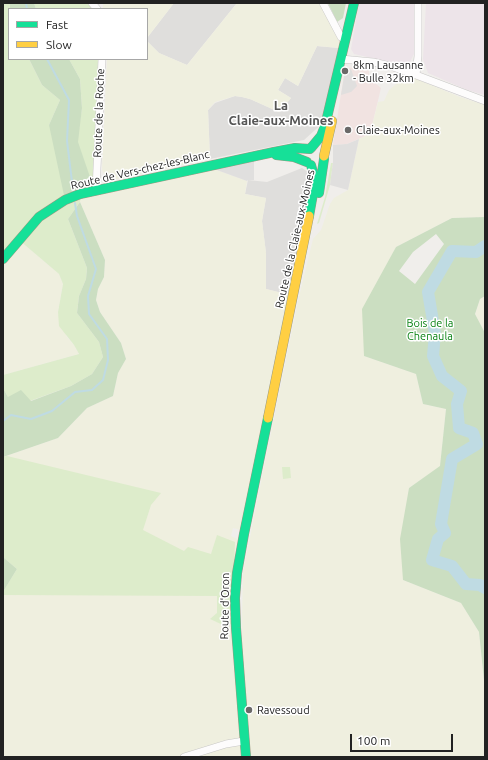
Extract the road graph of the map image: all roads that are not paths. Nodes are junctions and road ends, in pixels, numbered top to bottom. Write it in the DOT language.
graph roads {
  1 [pos="323,3"];
  2 [pos="354,3"];
  3 [pos="418,3"];
  4 [pos="345,40"];
  5 [pos="341,59"];
  6 [pos="102,60"];
  7 [pos="416,74"];
  8 [pos="336,83"];
  9 [pos="485,102"];
  10 [pos="310,148"];
  11 [pos="258,156"];
  12 [pos="324,158"];
  13 [pos="309,163"];
  14 [pos="96,190"];
  15 [pos="3,259"];
  16 [pos="288,324"];
  17 [pos="260,457"];
  18 [pos="244,741"];
  19 [pos="184,757"];
  20 [pos="246,757"];
  1 -- 4 [label="street"];
  2 -- 4 [label="main road, Route de la Claie-aux-Moines"];
  3 -- 7 [label="street"];
  4 -- 5 [label="main road, Route de la Claie-aux-Moines"];
  5 -- 7 [label="street"];
  5 -- 8 [label="main road, Route de la Claie-aux-Moines"];
  6 -- 14 [label="street, Route de la Roche"];
  7 -- 9 [label="street"];
  8 -- 10 [label="main road, Route de la Claie-aux-Moines"];
  8 -- 12 [label="main road, Route de la Claie-aux-Moines"];
  10 -- 11 [label="main road, Route de Vers-chez-les-Blanc"];
  10 -- 12 [label="main road"];
  10 -- 13 [label="main road"];
  11 -- 13 [label="main road, Route de Vers-chez-les-Blanc"];
  11 -- 14 [label="main road, Route de Vers-chez-les-Blanc"];
  12 -- 13 [label="main road"];
  12 -- 16 [label="main road, Route de la Claie-aux-Moines"];
  13 -- 16 [label="main road, Route de la Claie-aux-Moines"];
  14 -- 15 [label="main road, Route de Vers-chez-les-Blanc"];
  16 -- 17 [label="main road, Route de la Claie-aux-Moines"];
  17 -- 18 [label="main road, Route d'Oron"];
  18 -- 19 [label="street"];
  18 -- 20 [label="main road, Route d'Oron"];
}
